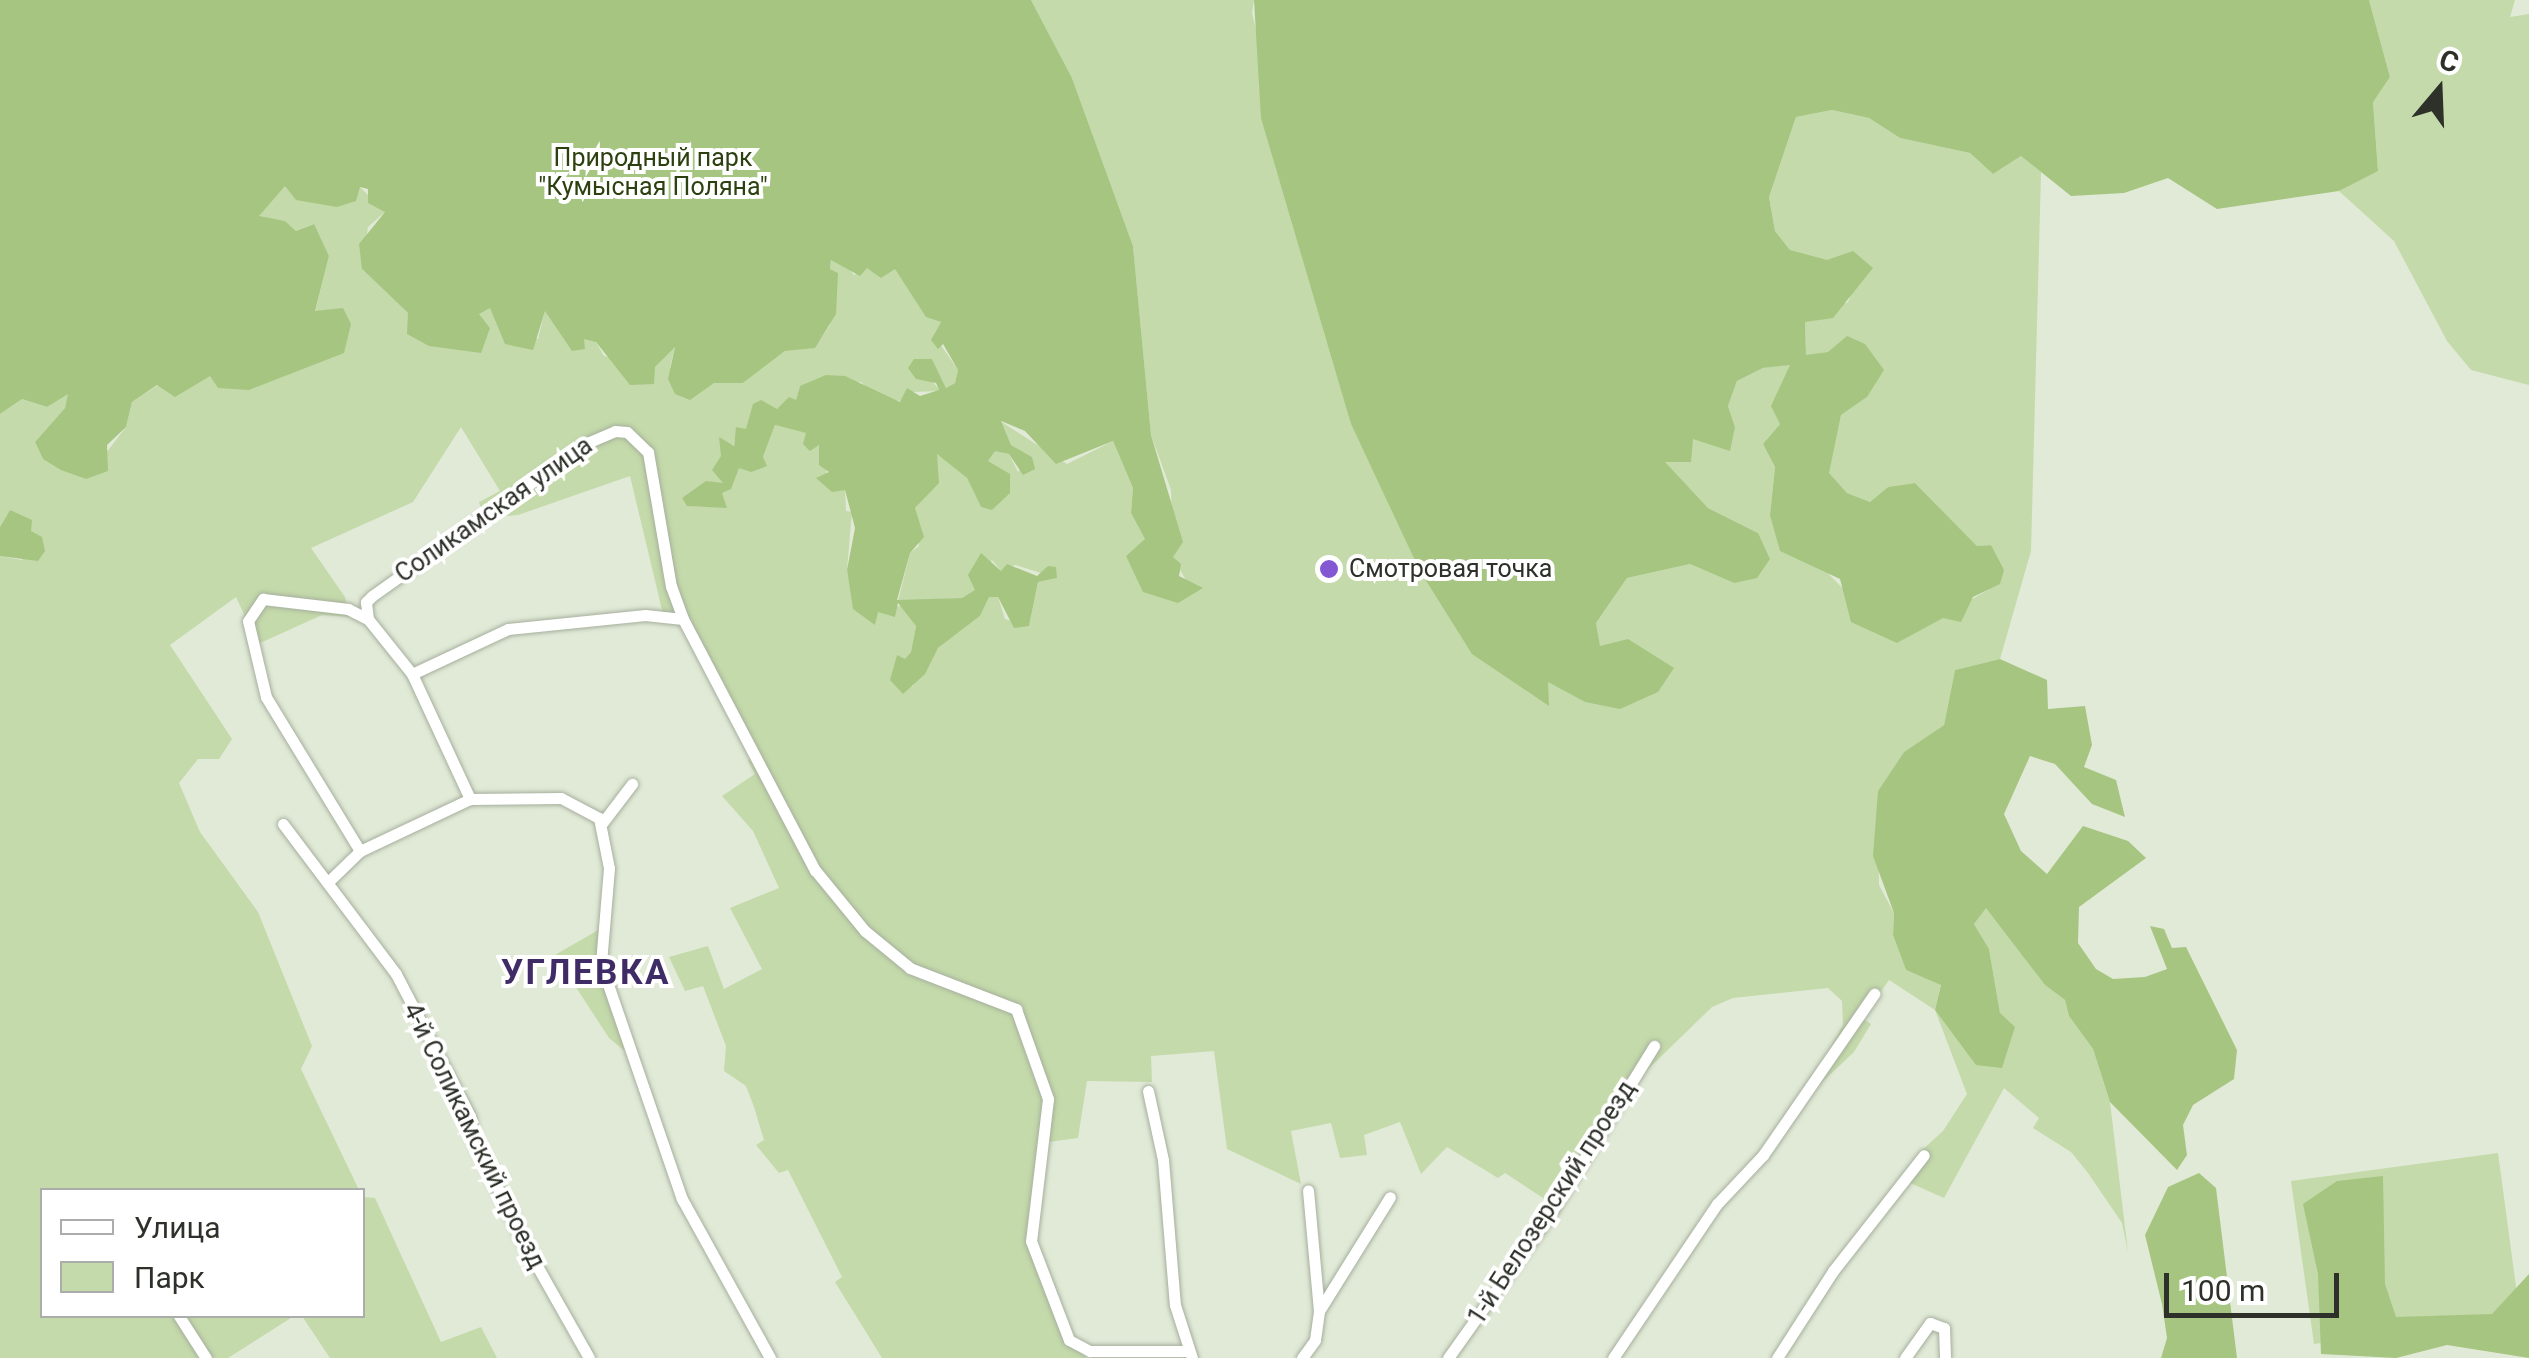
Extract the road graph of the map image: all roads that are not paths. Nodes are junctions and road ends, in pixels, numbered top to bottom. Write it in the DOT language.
graph roads {
  1 [pos="368,619"];
  2 [pos="683,619"];
  3 [pos="412,674"];
  4 [pos="632,784"];
  5 [pos="470,799"];
  6 [pos="603,822"];
  7 [pos="283,824"];
  8 [pos="360,850"];
  9 [pos="329,881"];
  10 [pos="1874,994"];
  11 [pos="1654,1046"];
  12 [pos="1148,1090"];
  13 [pos="1924,1155"];
  14 [pos="1308,1190"];
  15 [pos="1390,1197"];
  16 [pos="1319,1310"];
  17 [pos="181,1318"];
  18 [pos="1109,1355"];
  19 [pos="1189,1355"];
  20 [pos="206,1358"];
  21 [pos="589,1358"];
  22 [pos="770,1358"];
  23 [pos="1302,1358"];
  24 [pos="1448,1358"];
  25 [pos="1613,1358"];
  26 [pos="1777,1358"];
  27 [pos="1905,1358"];
  28 [pos="1945,1358"];
  1 -- 2 [label="street, Соликамская улица"];
  1 -- 3 [label="street"];
  1 -- 8 [label="street"];
  2 -- 3 [label="street"];
  2 -- 18 [label="street, Соликамская улица"];
  3 -- 5 [label="street"];
  4 -- 6 [label="street"];
  5 -- 6 [label="street"];
  5 -- 8 [label="street"];
  6 -- 22 [label="street"];
  7 -- 9 [label="street, 4-й Соликамский проезд"];
  8 -- 9 [label="street"];
  9 -- 21 [label="street, 4-й Соликамский проезд"];
  10 -- 25 [label="street"];
  11 -- 24 [label="street, 1-й Белозерский проезд"];
  12 -- 19 [label="street"];
  13 -- 26 [label="street"];
  14 -- 16 [label="street"];
  15 -- 16 [label="street"];
  16 -- 23 [label="street"];
  17 -- 20 [label="street"];
  18 -- 19 [label="street"];
  27 -- 28 [label="street"];
}
